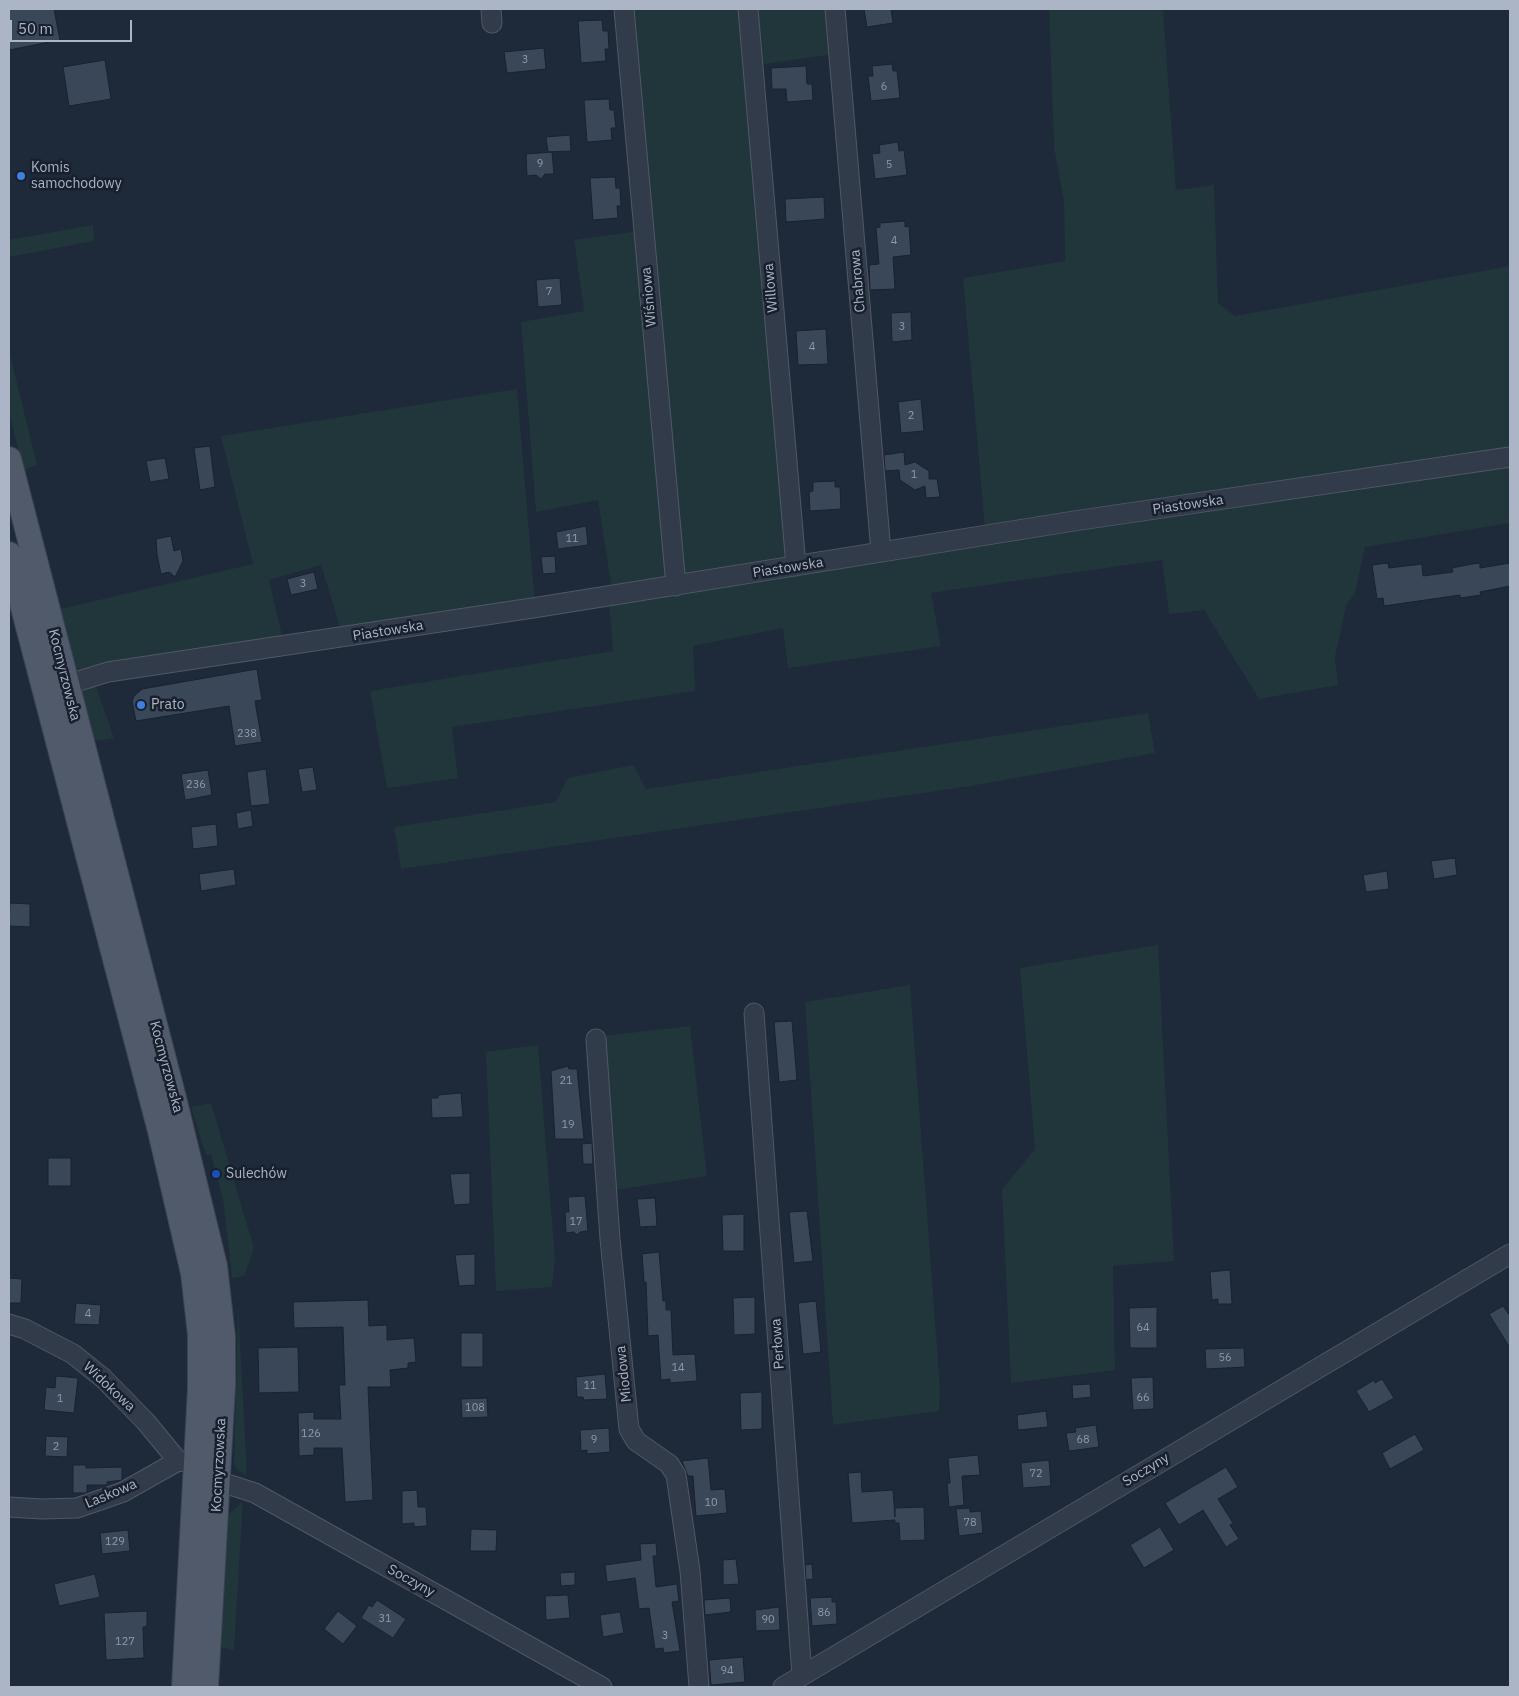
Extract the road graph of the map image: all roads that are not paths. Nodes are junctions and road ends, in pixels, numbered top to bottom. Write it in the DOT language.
graph roads {
  1 [pos="624,9"];
  2 [pos="748,9"];
  3 [pos="835,9"];
  4 [pos="1510,457"];
  5 [pos="9,460"];
  6 [pos="881,552"];
  7 [pos="9,554"];
  8 [pos="796,566"];
  9 [pos="676,586"];
  10 [pos="66,685"];
  11 [pos="754,1013"];
  12 [pos="596,1039"];
  13 [pos="1510,1254"];
  14 [pos="9,1324"];
  15 [pos="188,1462"];
  16 [pos="218,1481"];
  17 [pos="9,1507"];
  18 [pos="802,1676"];
  19 [pos="184,1687"];
  20 [pos="206,1687"];
  21 [pos="602,1687"];
  22 [pos="698,1687"];
  23 [pos="783,1687"];
  1 -- 9 [label="street, Wiśniowa"];
  2 -- 8 [label="street, Willowa"];
  3 -- 6 [label="street, Chabrowa"];
  4 -- 6 [label="street, Piastowska"];
  5 -- 10 [label="main road, Kocmyrzowska"];
  6 -- 8 [label="street, Piastowska"];
  7 -- 15 [label="main road, Kocmyrzowska"];
  8 -- 9 [label="street, Piastowska"];
  9 -- 10 [label="street, Piastowska"];
  10 -- 16 [label="main road, Kocmyrzowska"];
  11 -- 18 [label="street, Perłowa"];
  12 -- 22 [label="street, Miodowa"];
  13 -- 18 [label="street, Soczyny"];
  14 -- 15 [label="street, Widokowa"];
  15 -- 17 [label="street, Laskowa"];
  15 -- 19 [label="main road, Kocmyrzowska"];
  16 -- 20 [label="main road, Kocmyrzowska"];
  16 -- 21 [label="street, Soczyny"];
  18 -- 23 [label="street, Soczyny"];
}
